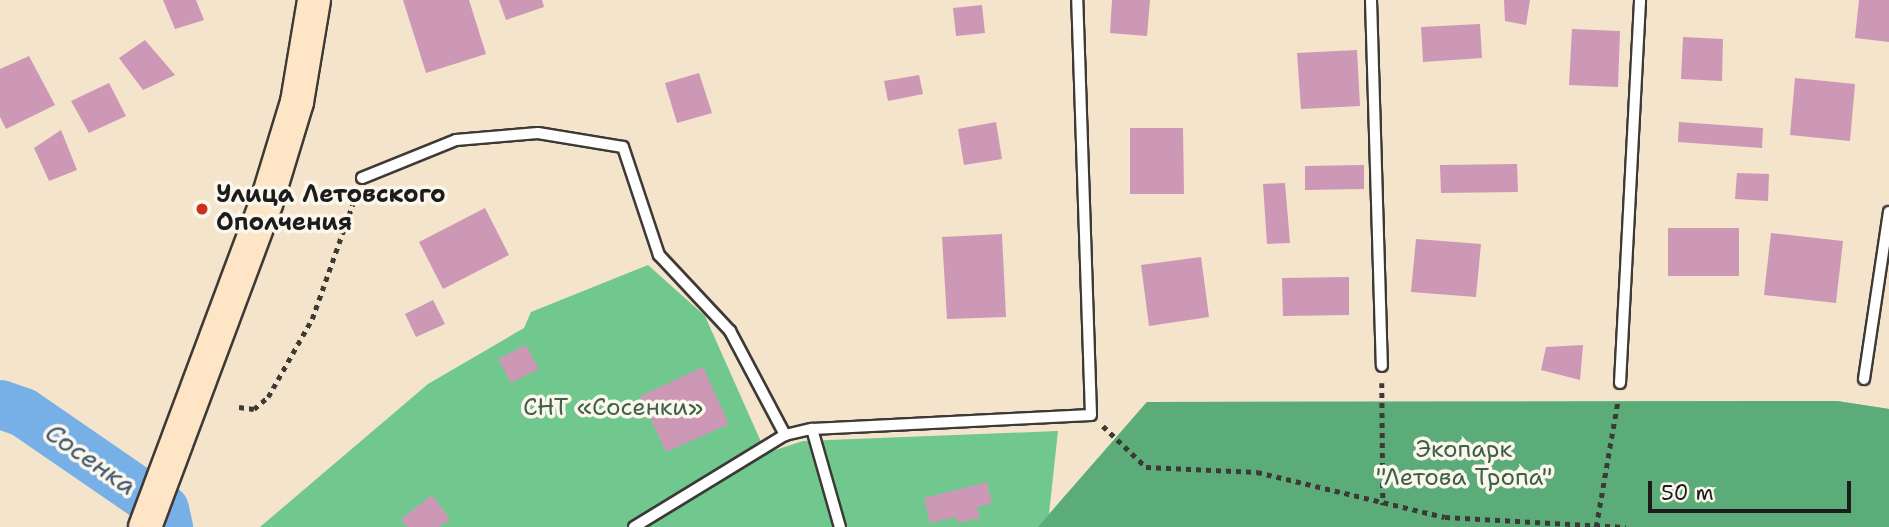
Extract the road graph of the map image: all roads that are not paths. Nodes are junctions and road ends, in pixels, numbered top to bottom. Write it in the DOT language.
graph roads {
  1 [pos="314,0"];
  2 [pos="1077,0"];
  3 [pos="1371,0"];
  4 [pos="1640,0"];
  5 [pos="362,178"];
  6 [pos="1889,212"];
  7 [pos="1382,366"];
  8 [pos="1864,379"];
  9 [pos="1620,383"];
  10 [pos="811,429"];
  11 [pos="785,435"];
  12 [pos="145,527"];
  13 [pos="634,527"];
  14 [pos="840,527"];
  1 -- 12 [label="main road"];
  2 -- 10 [label="lane"];
  3 -- 7 [label="lane"];
  4 -- 9 [label="lane"];
  5 -- 11 [label="lane"];
  6 -- 8 [label="lane"];
  10 -- 11 [label="lane"];
  10 -- 14 [label="lane"];
  11 -- 13 [label="lane"];
}
